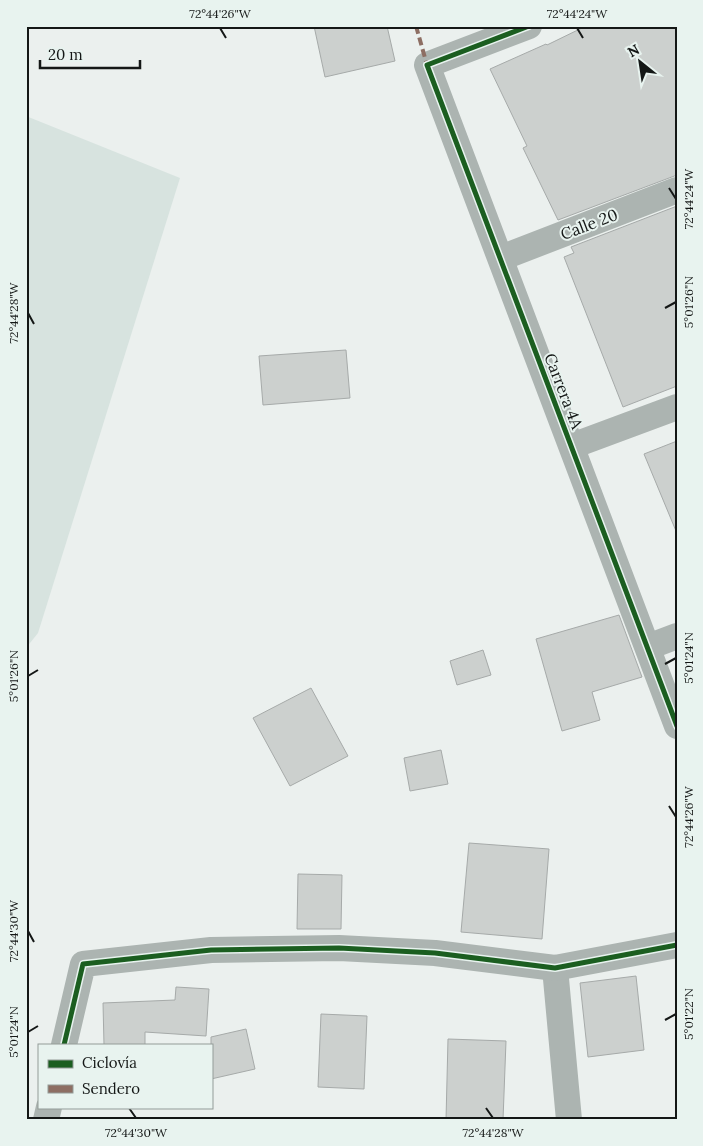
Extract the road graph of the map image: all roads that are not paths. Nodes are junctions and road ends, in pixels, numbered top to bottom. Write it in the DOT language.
graph roads {
  1 [pos="529,26"];
  2 [pos="677,190"];
  3 [pos="501,258"];
  4 [pos="677,408"];
  5 [pos="572,446"];
  6 [pos="677,636"];
  7 [pos="648,647"];
  8 [pos="677,726"];
  9 [pos="677,945"];
  10 [pos="555,968"];
  11 [pos="64,1044"];
  12 [pos="569,1120"];
  1 -- 3 [label="street, Carrera 4A"];
  2 -- 3 [label="street, Calle 20"];
  3 -- 5 [label="street, Carrera 4A"];
  4 -- 5 [label="street"];
  5 -- 7 [label="street, Carrera 4A"];
  6 -- 7 [label="street"];
  7 -- 8 [label="street, Carrera 4A"];
  9 -- 10 [label="street"];
  10 -- 11 [label="street"];
  10 -- 12 [label="street"];
}
